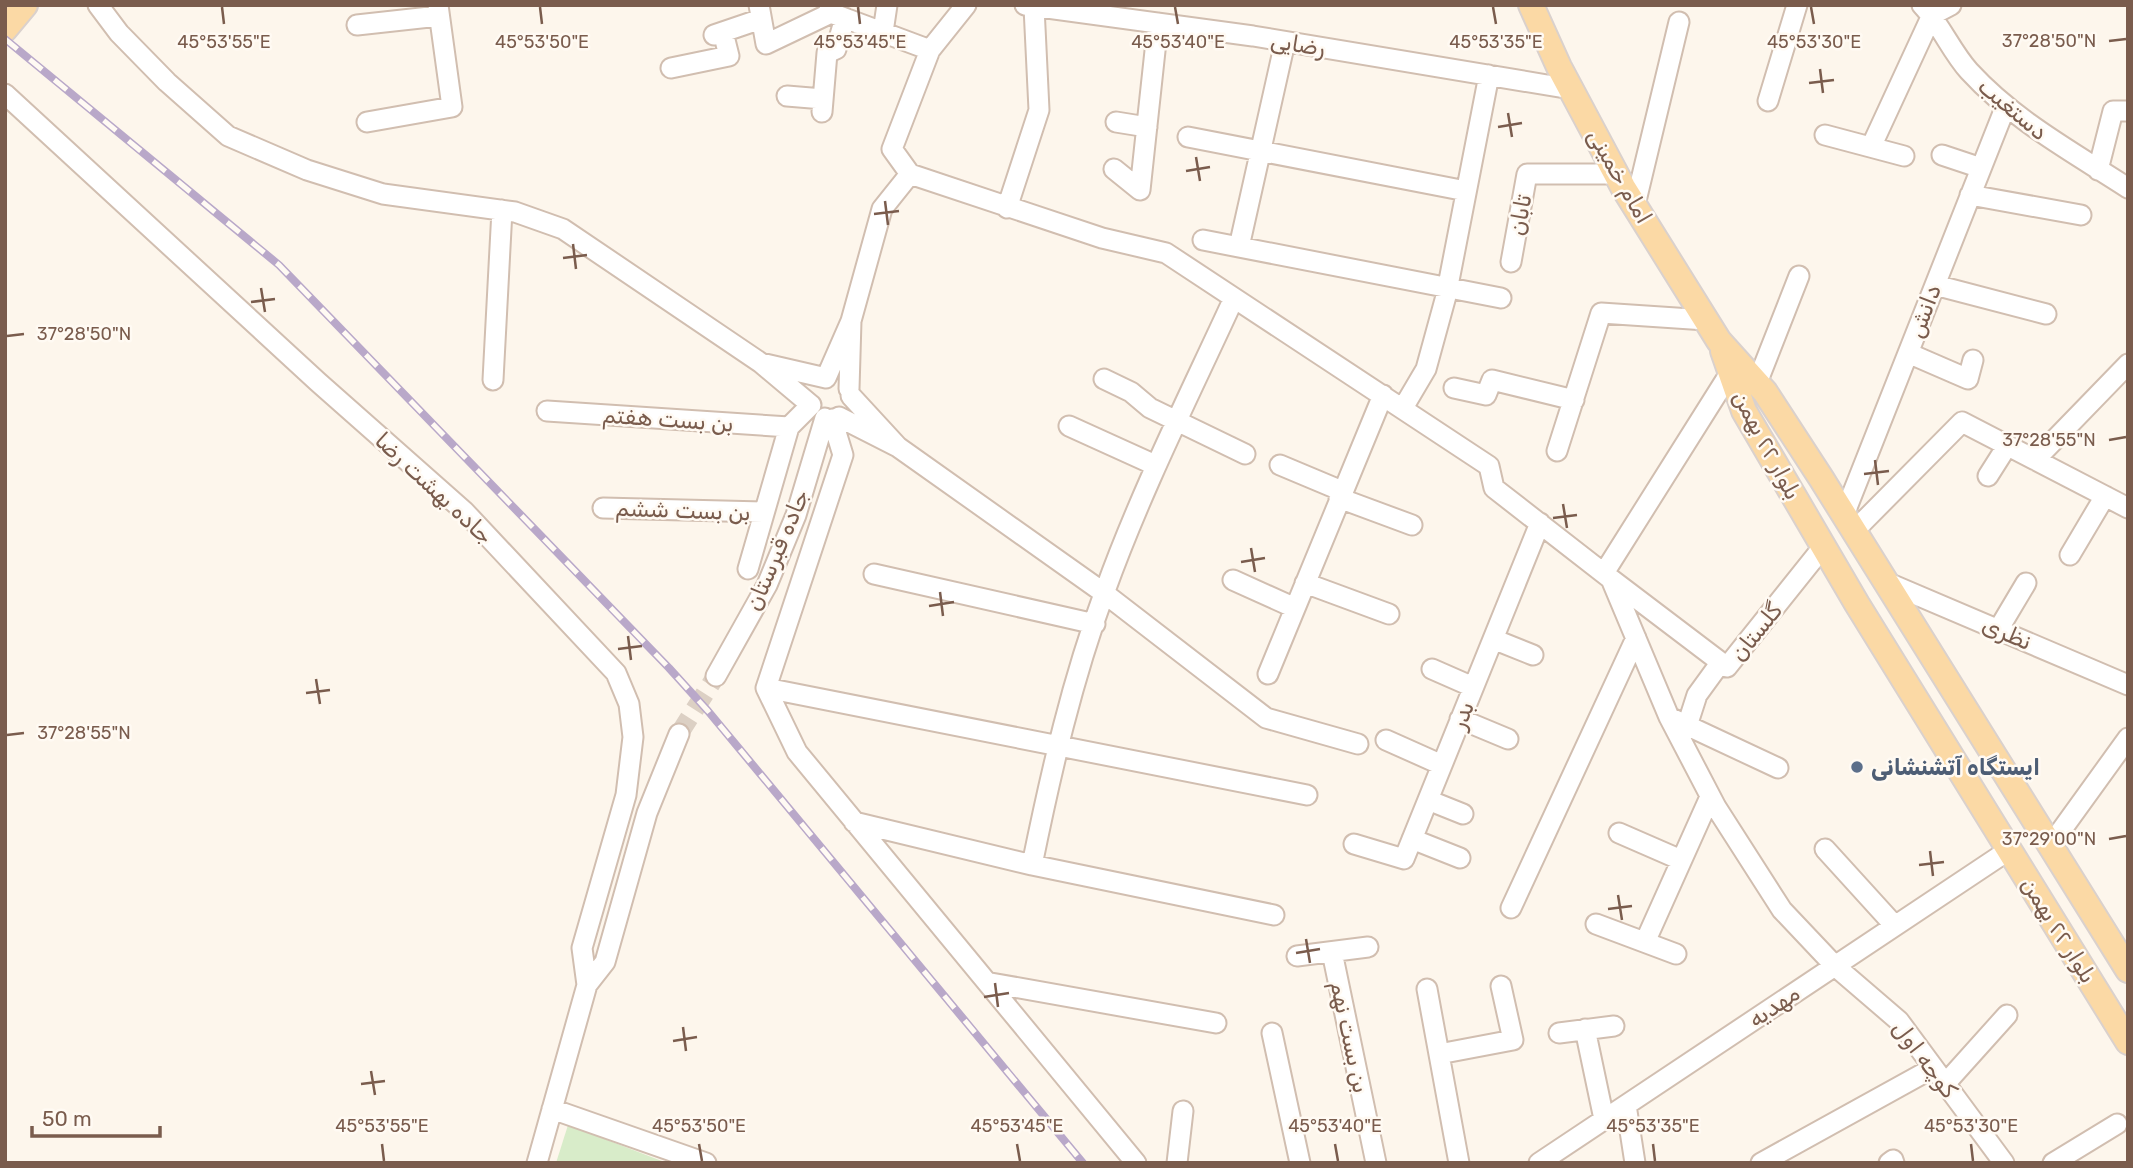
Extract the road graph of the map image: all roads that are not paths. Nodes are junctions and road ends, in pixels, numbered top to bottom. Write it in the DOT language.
graph roads {
  1 [pos="25,5"];
  2 [pos="98,5"];
  3 [pos="887,5"];
  4 [pos="966,5"];
  5 [pos="1531,5"];
  6 [pos="1797,5"];
  7 [pos="1951,5"];
  8 [pos="1030,6"];
  9 [pos="1927,10"];
  10 [pos="439,11"];
  11 [pos="760,12"];
  12 [pos="835,12"];
  13 [pos="1679,22"];
  14 [pos="1158,23"];
  15 [pos="357,25"];
  16 [pos="5,29"];
  17 [pos="883,32"];
  18 [pos="1285,42"];
  19 [pos="930,50"];
  20 [pos="671,68"];
  21 [pos="1489,75"];
  22 [pos="1571,89"];
  23 [pos="5,94"];
  24 [pos="787,96"];
  25 [pos="1768,101"];
  26 [pos="2005,108"];
  27 [pos="2128,111"];
  28 [pos="367,122"];
  29 [pos="1116,122"];
  30 [pos="1147,127"];
  31 [pos="1825,135"];
  32 [pos="1188,137"];
  33 [pos="1871,147"];
  34 [pos="1261,150"];
  35 [pos="1942,155"];
  36 [pos="1904,156"];
  37 [pos="1981,168"];
  38 [pos="1114,169"];
  39 [pos="2098,170"];
  40 [pos="909,174"];
  41 [pos="1616,174"];
  42 [pos="2128,188"];
  43 [pos="1466,191"];
  44 [pos="1970,195"];
  45 [pos="1635,205"];
  46 [pos="1007,208"];
  47 [pos="502,210"];
  48 [pos="2081,215"];
  49 [pos="1203,240"];
  50 [pos="1239,247"];
  51 [pos="1511,262"];
  52 [pos="1799,276"];
  53 [pos="1935,285"];
  54 [pos="1447,289"];
  55 [pos="1234,298"];
  56 [pos="1501,298"];
  57 [pos="2046,314"];
  58 [pos="851,321"];
  59 [pos="1713,330"];
  60 [pos="1908,353"];
  61 [pos="1973,360"];
  62 [pos="761,363"];
  63 [pos="2128,364"];
  64 [pos="1730,373"];
  65 [pos="826,379"];
  66 [pos="1104,379"];
  67 [pos="493,380"];
  68 [pos="1757,383"];
  69 [pos="1454,388"];
  70 [pos="850,392"];
  71 [pos="1383,395"];
  72 [pos="1574,400"];
  73 [pos="1403,408"];
  74 [pos="547,411"];
  75 [pos="827,415"];
  76 [pos="1175,421"];
  77 [pos="1069,426"];
  78 [pos="789,427"];
  79 [pos="2007,446"];
  80 [pos="898,447"];
  81 [pos="1557,452"];
  82 [pos="1245,454"];
  83 [pos="2035,460"];
  84 [pos="1155,465"];
  85 [pos="1280,465"];
  86 [pos="1988,476"];
  87 [pos="1341,494"];
  88 [pos="2105,496"];
  89 [pos="2127,506"];
  90 [pos="603,508"];
  91 [pos="763,512"];
  92 [pos="1540,523"];
  93 [pos="1849,523"];
  94 [pos="1412,525"];
  95 [pos="1823,547"];
  96 [pos="2070,555"];
  97 [pos="748,569"];
  98 [pos="874,574"];
  99 [pos="1607,576"];
  100 [pos="1233,580"];
  101 [pos="1886,582"];
  102 [pos="1305,583"];
  103 [pos="2026,583"];
  104 [pos="1104,593"];
  105 [pos="1295,607"];
  106 [pos="1389,614"];
  107 [pos="1095,624"];
  108 [pos="1998,630"];
  109 [pos="1636,638"];
  110 [pos="1493,639"];
  111 [pos="1533,655"];
  112 [pos="1721,662"];
  113 [pos="1432,669"];
  114 [pos="1268,674"];
  115 [pos="716,676"];
  116 [pos="2128,685"];
  117 [pos="1473,687"];
  118 [pos="766,688"];
  119 [pos="1668,717"];
  120 [pos="1461,719"];
  121 [pos="1687,726"];
  122 [pos="679,734"];
  123 [pos="2128,738"];
  124 [pos="1508,739"];
  125 [pos="1386,740"];
  126 [pos="1057,744"];
  127 [pos="1358,744"];
  128 [pos="1442,765"];
  129 [pos="1778,768"];
  130 [pos="1307,795"];
  131 [pos="1710,797"];
  132 [pos="1428,800"];
  133 [pos="1463,814"];
  134 [pos="854,822"];
  135 [pos="1619,833"];
  136 [pos="1412,839"];
  137 [pos="1354,844"];
  138 [pos="2050,846"];
  139 [pos="1825,849"];
  140 [pos="2009,850"];
  141 [pos="1460,858"];
  142 [pos="1681,860"];
  143 [pos="1032,865"];
  144 [pos="1511,908"];
  145 [pos="1274,915"];
  146 [pos="1596,924"];
  147 [pos="1895,926"];
  148 [pos="1645,942"];
  149 [pos="1368,947"];
  150 [pos="1332,952"];
  151 [pos="1676,954"];
  152 [pos="1297,956"];
  153 [pos="1836,966"];
  154 [pos="2128,970"];
  155 [pos="990,983"];
  156 [pos="587,985"];
  157 [pos="1502,986"];
  158 [pos="1427,989"];
  159 [pos="2007,1015"];
  160 [pos="1216,1023"];
  161 [pos="1614,1026"];
  162 [pos="1585,1029"];
  163 [pos="1272,1032"];
  164 [pos="1559,1033"];
  165 [pos="2128,1042"];
  166 [pos="1439,1054"];
  167 [pos="1933,1068"];
  168 [pos="1945,1084"];
  169 [pos="1626,1105"];
  170 [pos="552,1109"];
  171 [pos="1183,1111"];
  172 [pos="1604,1119"];
  173 [pos="2117,1124"];
  174 [pos="537,1163"];
  175 [pos="706,1163"];
  176 [pos="1136,1163"];
  177 [pos="1177,1163"];
  178 [pos="1300,1163"];
  179 [pos="1376,1163"];
  180 [pos="1459,1163"];
  181 [pos="1539,1163"];
  182 [pos="1635,1163"];
  183 [pos="1760,1163"];
  184 [pos="1889,1163"];
  185 [pos="1894,1163"];
  186 [pos="2004,1163"];
  187 [pos="2053,1163"];
  1 -- 16 [label="main road"];
  2 -- 47 [label="street"];
  3 -- 17 [label="street"];
  4 -- 19 [label="street"];
  5 -- 22 [label="main road, امام خمینی"];
  6 -- 25 [label="street"];
  7 -- 9 [label="street"];
  8 -- 14 [label="street, رضایی"];
  8 -- 46 [label="street"];
  9 -- 26 [label="street, دستغیب"];
  9 -- 33 [label="street"];
  10 -- 15 [label="street"];
  10 -- 28 [label="street"];
  11 -- 12 [label="street"];
  11 -- 20 [label="street"];
  12 -- 17 [label="street"];
  12 -- 24 [label="street"];
  13 -- 45 [label="street"];
  14 -- 18 [label="street, رضایی"];
  14 -- 30 [label="street"];
  17 -- 19 [label="street"];
  18 -- 21 [label="street, رضایی"];
  18 -- 34 [label="street"];
  19 -- 40 [label="street"];
  21 -- 22 [label="street, رضایی"];
  21 -- 43 [label="street"];
  22 -- 41 [label="main road, امام خمینی"];
  23 -- 156 [label="street, جاده بهشت رضا"];
  26 -- 37 [label="street, دانش"];
  26 -- 39 [label="street, دستغیب"];
  27 -- 39 [label="street"];
  29 -- 30 [label="street"];
  30 -- 38 [label="street"];
  31 -- 33 [label="street"];
  32 -- 34 [label="street"];
  33 -- 36 [label="street"];
  34 -- 43 [label="street"];
  34 -- 50 [label="street"];
  35 -- 37 [label="street"];
  37 -- 44 [label="street, دانش"];
  39 -- 42 [label="street, دستغیب"];
  40 -- 46 [label="street, گلستان"];
  40 -- 58 [label="street"];
  41 -- 45 [label="main road, امام خمینی"];
  41 -- 51 [label="street, تابان"];
  43 -- 54 [label="street"];
  44 -- 48 [label="street"];
  44 -- 53 [label="street, دانش"];
  45 -- 59 [label="main road, امام خمینی"];
  46 -- 55 [label="street, گلستان"];
  47 -- 62 [label="street"];
  47 -- 67 [label="street"];
  49 -- 50 [label="street"];
  50 -- 54 [label="street"];
  52 -- 68 [label="street"];
  53 -- 57 [label="street"];
  53 -- 60 [label="street, دانش"];
  54 -- 56 [label="street"];
  54 -- 73 [label="street"];
  55 -- 71 [label="street, گلستان"];
  55 -- 76 [label="street"];
  58 -- 65 [label="street"];
  58 -- 70 [label="street"];
  59 -- 64 [label="main road, بلوار ۲۲ بهمن"];
  59 -- 68 [label="main road, بلوار ۲۲ بهمن"];
  59 -- 72 [label="street"];
  60 -- 61 [label="street"];
  60 -- 93 [label="street, دانش"];
  62 -- 65 [label="street"];
  62 -- 75 [label="street"];
  63 -- 83 [label="street"];
  64 -- 95 [label="main road, بلوار ۲۲ بهمن"];
  64 -- 99 [label="street"];
  65 -- 70 [label="street"];
  65 -- 75 [label="street"];
  66 -- 76 [label="street"];
  68 -- 93 [label="main road, بلوار ۲۲ بهمن"];
  69 -- 72 [label="street"];
  70 -- 75 [label="street"];
  70 -- 80 [label="street"];
  71 -- 73 [label="street, گلستان"];
  71 -- 87 [label="street"];
  72 -- 81 [label="street"];
  73 -- 92 [label="street, گلستان"];
  74 -- 78 [label="street, بن بست هفتم"];
  75 -- 78 [label="street"];
  75 -- 80 [label="street"];
  75 -- 115 [label="street, جاده قبرستان"];
  75 -- 118 [label="street"];
  76 -- 82 [label="street"];
  76 -- 84 [label="street"];
  77 -- 84 [label="street"];
  78 -- 91 [label="street"];
  79 -- 83 [label="street"];
  79 -- 86 [label="street"];
  79 -- 93 [label="street"];
  80 -- 104 [label="street"];
  83 -- 88 [label="street"];
  84 -- 104 [label="street"];
  85 -- 87 [label="street"];
  87 -- 94 [label="street"];
  87 -- 102 [label="street"];
  88 -- 89 [label="street"];
  88 -- 96 [label="street"];
  90 -- 91 [label="street, بن بست ششم"];
  91 -- 97 [label="street"];
  92 -- 99 [label="street, گلستان"];
  92 -- 110 [label="street, بدر"];
  93 -- 101 [label="main road, بلوار ۲۲ بهمن"];
  95 -- 112 [label="street, گلستان"];
  95 -- 140 [label="main road, بلوار ۲۲ بهمن"];
  98 -- 107 [label="street"];
  99 -- 109 [label="street, کوچه اول"];
  99 -- 112 [label="street, گلستان"];
  100 -- 105 [label="street"];
  101 -- 108 [label="street, نظری"];
  101 -- 138 [label="main road, بلوار ۲۲ بهمن"];
  102 -- 105 [label="street"];
  102 -- 106 [label="street"];
  103 -- 108 [label="street"];
  104 -- 107 [label="street"];
  104 -- 127 [label="street"];
  105 -- 114 [label="street"];
  107 -- 126 [label="street"];
  108 -- 116 [label="street, نظری"];
  109 -- 119 [label="street, کوچه اول"];
  109 -- 144 [label="street"];
  110 -- 111 [label="street"];
  110 -- 117 [label="street, بدر"];
  112 -- 121 [label="street"];
  113 -- 117 [label="street"];
  117 -- 120 [label="street, بدر"];
  118 -- 126 [label="street"];
  118 -- 134 [label="street"];
  119 -- 121 [label="street"];
  119 -- 131 [label="street, کوچه اول"];
  120 -- 124 [label="street"];
  120 -- 128 [label="street, بدر"];
  121 -- 129 [label="street"];
  122 -- 156 [label="street"];
  123 -- 138 [label="street"];
  125 -- 128 [label="street"];
  126 -- 130 [label="street"];
  126 -- 143 [label="street"];
  128 -- 132 [label="street, بدر"];
  131 -- 142 [label="street"];
  131 -- 153 [label="street, کوچه اول"];
  132 -- 133 [label="street"];
  132 -- 136 [label="street, بدر"];
  134 -- 143 [label="street"];
  134 -- 155 [label="street"];
  135 -- 142 [label="street"];
  136 -- 137 [label="street"];
  136 -- 141 [label="street"];
  138 -- 154 [label="main road, بلوار ۲۲ بهمن"];
  139 -- 147 [label="street"];
  140 -- 147 [label="street, مهدیه"];
  140 -- 165 [label="main road, بلوار ۲۲ بهمن"];
  142 -- 148 [label="street"];
  143 -- 145 [label="street"];
  146 -- 148 [label="street"];
  147 -- 153 [label="street, مهدیه"];
  148 -- 151 [label="street"];
  149 -- 150 [label="street"];
  150 -- 152 [label="street"];
  150 -- 179 [label="street, بن بست نهم"];
  153 -- 167 [label="street, کوچه اول"];
  153 -- 169 [label="street, مهدیه"];
  155 -- 160 [label="street"];
  155 -- 176 [label="street"];
  156 -- 170 [label="street"];
  157 -- 166 [label="street"];
  158 -- 166 [label="street"];
  159 -- 168 [label="street"];
  161 -- 162 [label="street"];
  162 -- 164 [label="street"];
  162 -- 172 [label="street"];
  163 -- 178 [label="street"];
  166 -- 180 [label="street"];
  167 -- 168 [label="street, کوچه اول"];
  167 -- 183 [label="street"];
  168 -- 186 [label="street, کوچه اول"];
  169 -- 172 [label="street, مهدیه"];
  169 -- 182 [label="street"];
  170 -- 174 [label="street"];
  170 -- 175 [label="street"];
  171 -- 177 [label="street"];
  172 -- 181 [label="street, مهدیه"];
  173 -- 187 [label="street"];
  184 -- 185 [label="street"];
}
